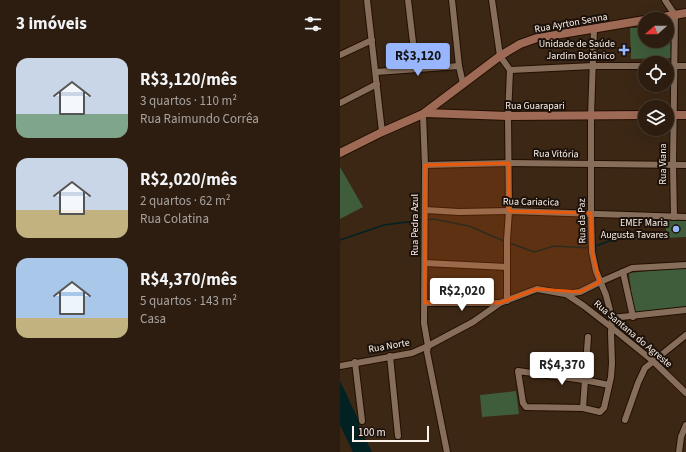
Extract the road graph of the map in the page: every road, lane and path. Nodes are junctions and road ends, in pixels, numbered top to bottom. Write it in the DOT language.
graph roads {
  1 [pos="367,0"];
  2 [pos="408,0"];
  3 [pos="452,0"];
  4 [pos="492,0"];
  5 [pos="664,0"];
  6 [pos="686,13"];
  7 [pos="675,15"];
  8 [pos="638,21"];
  9 [pos="594,29"];
  10 [pos="372,40"];
  11 [pos="340,56"];
  12 [pos="500,56"];
  13 [pos="459,66"];
  14 [pos="594,66"];
  15 [pos="638,66"];
  16 [pos="675,66"];
  17 [pos="686,66"];
  18 [pos="416,68"];
  19 [pos="510,70"];
  20 [pos="376,72"];
  21 [pos="378,84"];
  22 [pos="463,84"];
  23 [pos="672,100"];
  24 [pos="340,103"];
  25 [pos="425,114"];
  26 [pos="638,115"];
  27 [pos="674,115"];
  28 [pos="686,115"];
  29 [pos="508,116"];
  30 [pos="591,116"];
  31 [pos="382,132"];
  32 [pos="671,136"];
  33 [pos="340,153"];
  34 [pos="508,163"];
  35 [pos="425,165"];
  36 [pos="592,165"];
  37 [pos="673,165"];
  38 [pos="686,165"];
  39 [pos="424,210"];
  40 [pos="509,211"];
  41 [pos="591,213"];
  42 [pos="674,217"];
  43 [pos="686,217"];
  44 [pos="425,263"];
  45 [pos="686,265"];
  46 [pos="506,267"];
  47 [pos="623,272"];
  48 [pos="600,282"];
  49 [pos="564,294"];
  50 [pos="504,302"];
  51 [pos="425,303"];
  52 [pos="686,310"];
  53 [pos="633,317"];
  54 [pos="612,318"];
  55 [pos="611,327"];
  56 [pos="686,335"];
  57 [pos="588,337"];
  58 [pos="428,346"];
  59 [pos="390,356"];
  60 [pos="652,361"];
  61 [pos="355,362"];
  62 [pos="340,366"];
  63 [pos="584,380"];
  64 [pos="609,385"];
  65 [pos="686,393"];
  66 [pos="583,408"];
  67 [pos="625,420"];
  68 [pos="362,421"];
  69 [pos="686,425"];
  70 [pos="398,436"];
  71 [pos="447,452"];
  72 [pos="679,452"];
  1 -- 10 [label="street"];
  2 -- 18 [label="street"];
  3 -- 13 [label="street"];
  4 -- 12 [label="street"];
  5 -- 7 [label="street"];
  6 -- 7 [label="main road"];
  7 -- 16 [label="street, Rua Viana"];
  8 -- 9 [label="main road, Rua Ayrton Senna"];
  9 -- 12 [label="main road, Rua Ayrton Senna"];
  9 -- 14 [label="street, Rua da Paz"];
  10 -- 11 [label="street"];
  10 -- 20 [label="street"];
  12 -- 19 [label="street"];
  12 -- 22 [label="main road, Rua Ayrton Senna"];
  13 -- 18 [label="street"];
  13 -- 22 [label="street"];
  14 -- 15 [label="street"];
  14 -- 19 [label="street"];
  14 -- 30 [label="street, Rua da Paz"];
  16 -- 17 [label="street"];
  16 -- 23 [label="street, Rua Viana"];
  18 -- 20 [label="street"];
  19 -- 29 [label="street"];
  20 -- 21 [label="street"];
  21 -- 24 [label="street"];
  21 -- 31 [label="street"];
  22 -- 25 [label="main road, Rua Ayrton Senna"];
  25 -- 29 [label="main road, Rua Guarapari"];
  25 -- 31 [label="main road, Rua Ayrton Senna"];
  25 -- 35 [label="street, Rua Pedra Azul"];
  26 -- 30 [label="main road, Rua Guarapari"];
  27 -- 28 [label="main road"];
  29 -- 30 [label="main road, Rua Guarapari"];
  29 -- 34 [label="street"];
  30 -- 36 [label="street, Rua da Paz"];
  31 -- 33 [label="main road, Rua Ayrton Senna"];
  32 -- 37 [label="street, Rua Viana"];
  34 -- 35 [label="street, Rua Vitória"];
  34 -- 36 [label="street, Rua Vitória"];
  34 -- 40 [label="street"];
  35 -- 39 [label="street, Rua Pedra Azul"];
  36 -- 37 [label="street, Rua Vitória"];
  36 -- 41 [label="street, Rua da Paz"];
  37 -- 38 [label="street, Rua Vitória"];
  37 -- 42 [label="street, Rua Viana"];
  39 -- 40 [label="street, Rua Cariacica"];
  39 -- 44 [label="street, Rua Pedra Azul"];
  40 -- 41 [label="street, Rua Cariacica"];
  40 -- 46 [label="street"];
  41 -- 42 [label="street, Rua Cariacica"];
  41 -- 48 [label="street, Rua da Paz"];
  42 -- 43 [label="street, Rua Cariacica"];
  44 -- 46 [label="street"];
  44 -- 51 [label="street, Rua Pedra Azul"];
  45 -- 47 [label="street"];
  46 -- 50 [label="street"];
  47 -- 48 [label="street"];
  47 -- 53 [label="street"];
  48 -- 49 [label="street"];
  48 -- 54 [label="street, Rua da Paz"];
  49 -- 50 [label="street"];
  49 -- 55 [label="street, Rua Santana do Agreste"];
  50 -- 51 [label="street"];
  50 -- 58 [label="street, Rua Norte"];
  51 -- 58 [label="street, Rua Pedra Azul"];
  52 -- 53 [label="street"];
  53 -- 54 [label="street"];
  54 -- 55 [label="street, Rua da Paz"];
  55 -- 60 [label="street, Rua Santana do Agreste"];
  55 -- 64 [label="street, Rua da Paz"];
  56 -- 60 [label="street"];
  57 -- 63 [label="street"];
  58 -- 59 [label="street, Rua Norte"];
  58 -- 71 [label="street, Rua Pedra Azul"];
  59 -- 61 [label="street, Rua Norte"];
  59 -- 70 [label="street"];
  60 -- 65 [label="street, Rua Santana do Agreste"];
  60 -- 67 [label="street"];
  61 -- 62 [label="street, Rua Norte"];
  61 -- 68 [label="street"];
  63 -- 64 [label="street"];
  63 -- 66 [label="street"];
  63 -- 66 [label="street"];
  64 -- 66 [label="street, Rua da Paz"];
  69 -- 72 [label="street"];
}
